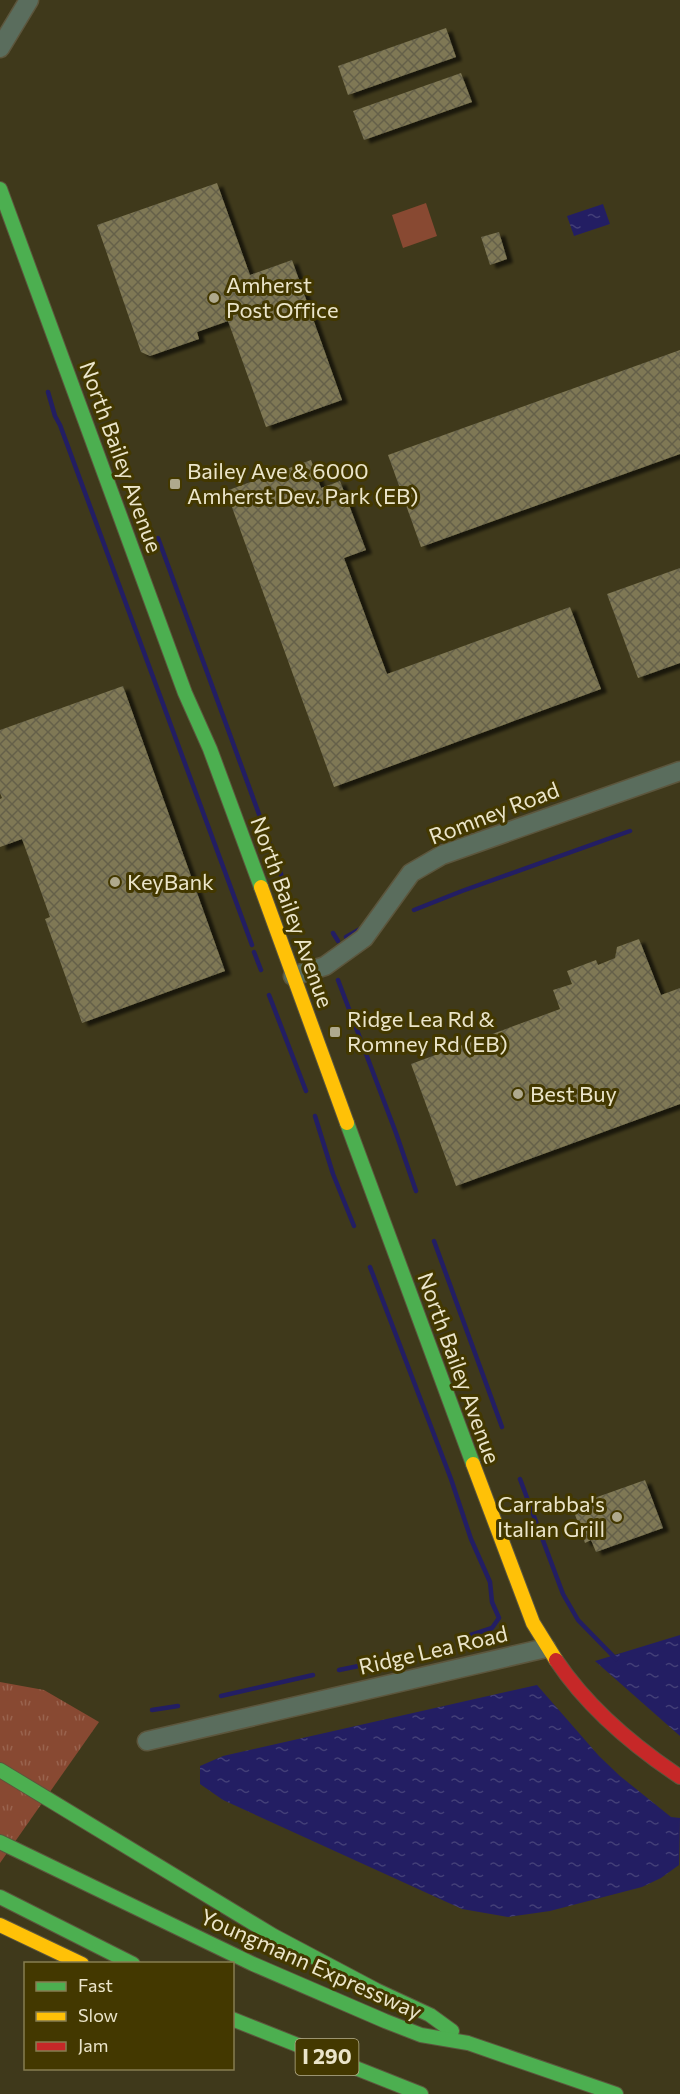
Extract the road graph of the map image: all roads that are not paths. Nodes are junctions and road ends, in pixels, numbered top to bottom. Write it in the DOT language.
graph roads {
  1 [pos="29,0"];
  2 [pos="0,48"];
  3 [pos="0,189"];
  4 [pos="680,771"];
  5 [pos="293,976"];
  6 [pos="546,1648"];
  7 [pos="147,1741"];
  8 [pos="0,1770"];
  9 [pos="680,1777"];
  10 [pos="0,1842"];
  11 [pos="0,1897"];
  12 [pos="0,1925"];
  13 [pos="78,1962"];
  14 [pos="129,1962"];
  15 [pos="234,2020"];
  16 [pos="468,2043"];
  17 [pos="421,2094"];
  18 [pos="616,2094"];
  1 -- 2 [label="street"];
  3 -- 5 [label="main road, North Bailey Avenue"];
  4 -- 5 [label="street, Romney Road"];
  5 -- 6 [label="main road, North Bailey Avenue"];
  6 -- 7 [label="street, Ridge Lea Road"];
  6 -- 9 [label="main road"];
  8 -- 16 [label="main road"];
  10 -- 16 [label="main road, Youngmann Expressway / I 290"];
  11 -- 14 [label="main road"];
  12 -- 13 [label="main road"];
  15 -- 17 [label="main road, I 290"];
  16 -- 18 [label="main road, Youngmann Expressway / I 290"];
}
